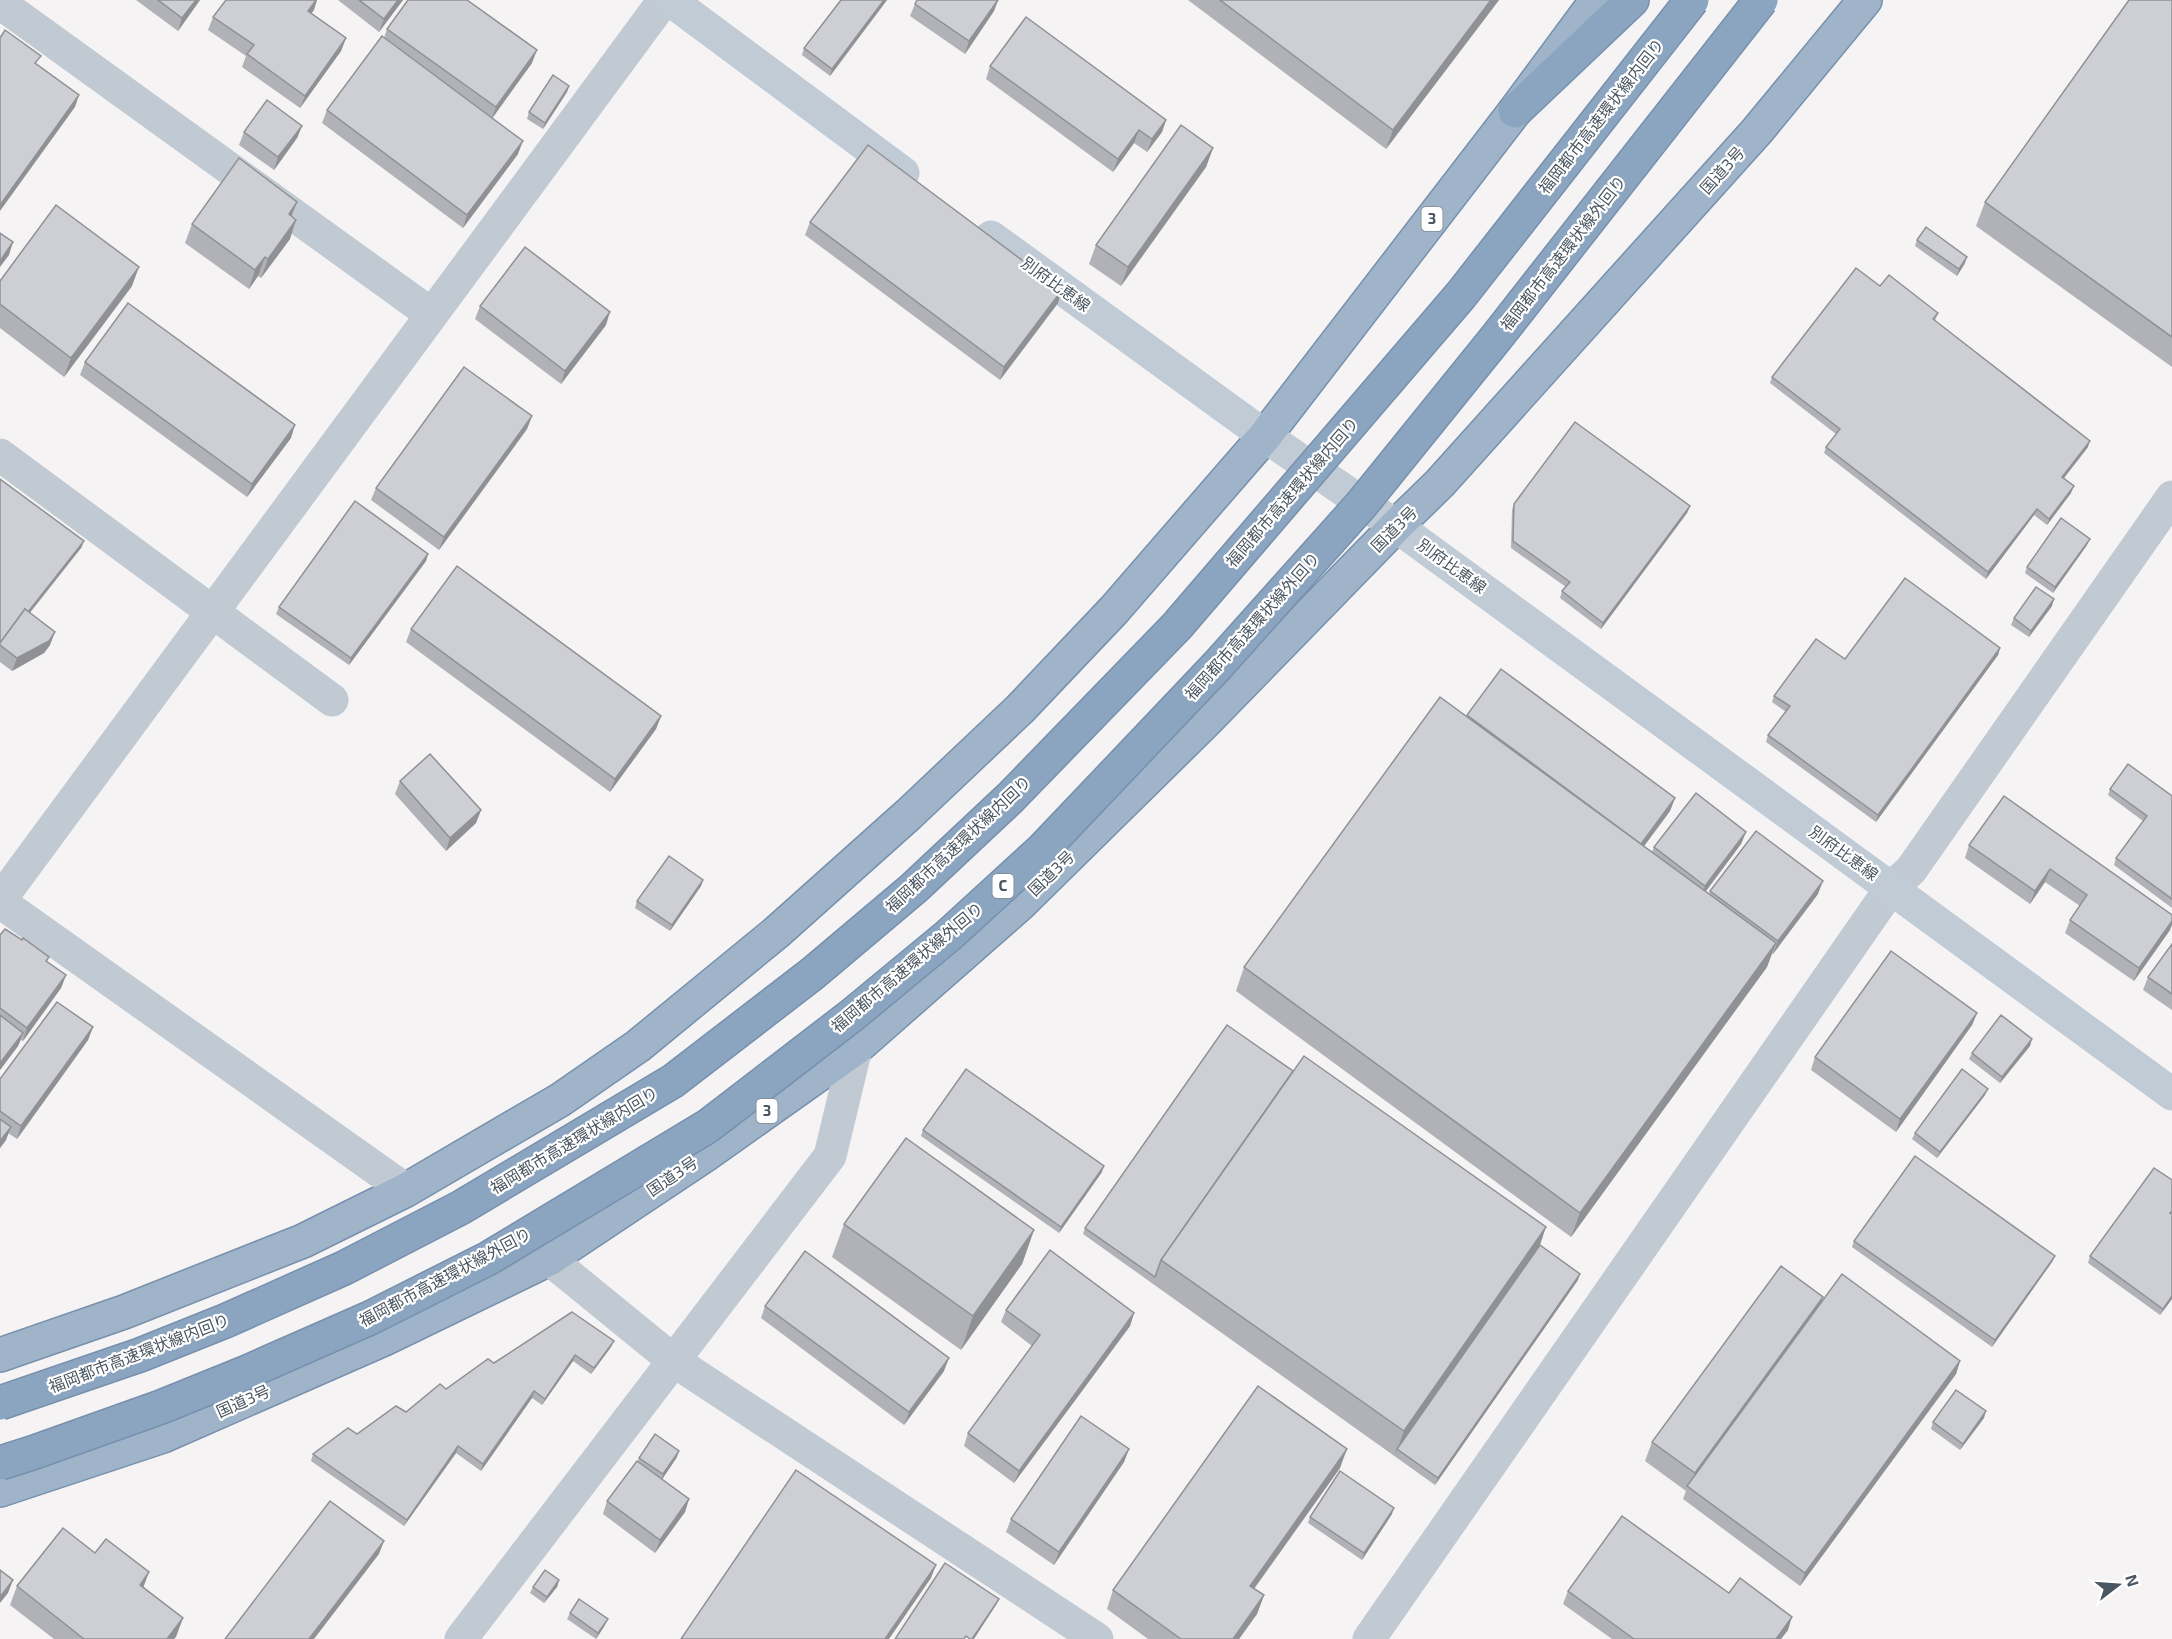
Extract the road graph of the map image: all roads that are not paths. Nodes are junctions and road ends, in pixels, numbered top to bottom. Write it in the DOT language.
graph roads {
  1 [pos="664,0"];
  2 [pos="670,0"];
  3 [pos="1597,0"];
  4 [pos="1632,0"];
  5 [pos="1692,0"];
  6 [pos="1761,0"];
  7 [pos="1865,0"];
  8 [pos="0,3"];
  9 [pos="1515,111"];
  10 [pos="928,191"];
  11 [pos="966,220"];
  12 [pos="431,314"];
  13 [pos="1265,436"];
  14 [pos="0,455"];
  15 [pos="2172,497"];
  16 [pos="1396,526"];
  17 [pos="212,612"];
  18 [pos="332,700"];
  19 [pos="1891,888"];
  20 [pos="0,901"];
  21 [pos="856,1048"];
  22 [pos="2172,1094"];
  23 [pos="406,1190"];
  24 [pos="549,1259"];
  25 [pos="0,1355"];
  26 [pos="674,1361"];
  27 [pos="0,1403"];
  28 [pos="0,1463"];
  29 [pos="0,1490"];
  30 [pos="460,1639"];
  31 [pos="1096,1639"];
  32 [pos="1369,1639"];
  1 -- 12 [label="street"];
  2 -- 10 [label="main road"];
  3 -- 9 [label="highway, 3"];
  4 -- 9 [label="highway"];
  5 -- 27 [label="highway, 福岡都市高速環状線内回り, bridge"];
  6 -- 28 [label="highway, 福岡都市高速環状線外回り / C, bridge"];
  7 -- 16 [label="highway, 国道3号 / 3"];
  8 -- 12 [label="street"];
  9 -- 13 [label="highway, 3"];
  11 -- 13 [label="main road, 別府比恵線"];
  12 -- 17 [label="street"];
  13 -- 16 [label="main road, 別府比恵線"];
  13 -- 23 [label="highway, 3"];
  14 -- 17 [label="street"];
  15 -- 19 [label="street"];
  16 -- 19 [label="main road, 別府比恵線"];
  16 -- 21 [label="highway, 国道3号 / 3"];
  17 -- 18 [label="street"];
  17 -- 20 [label="street"];
  19 -- 22 [label="main road, 別府比恵線"];
  19 -- 32 [label="street"];
  20 -- 23 [label="street"];
  21 -- 24 [label="highway, 国道3号 / 3"];
  21 -- 26 [label="street"];
  23 -- 25 [label="highway, 3"];
  24 -- 26 [label="street"];
  24 -- 29 [label="highway, 国道3号 / 3"];
  26 -- 30 [label="street"];
  26 -- 31 [label="street"];
}
